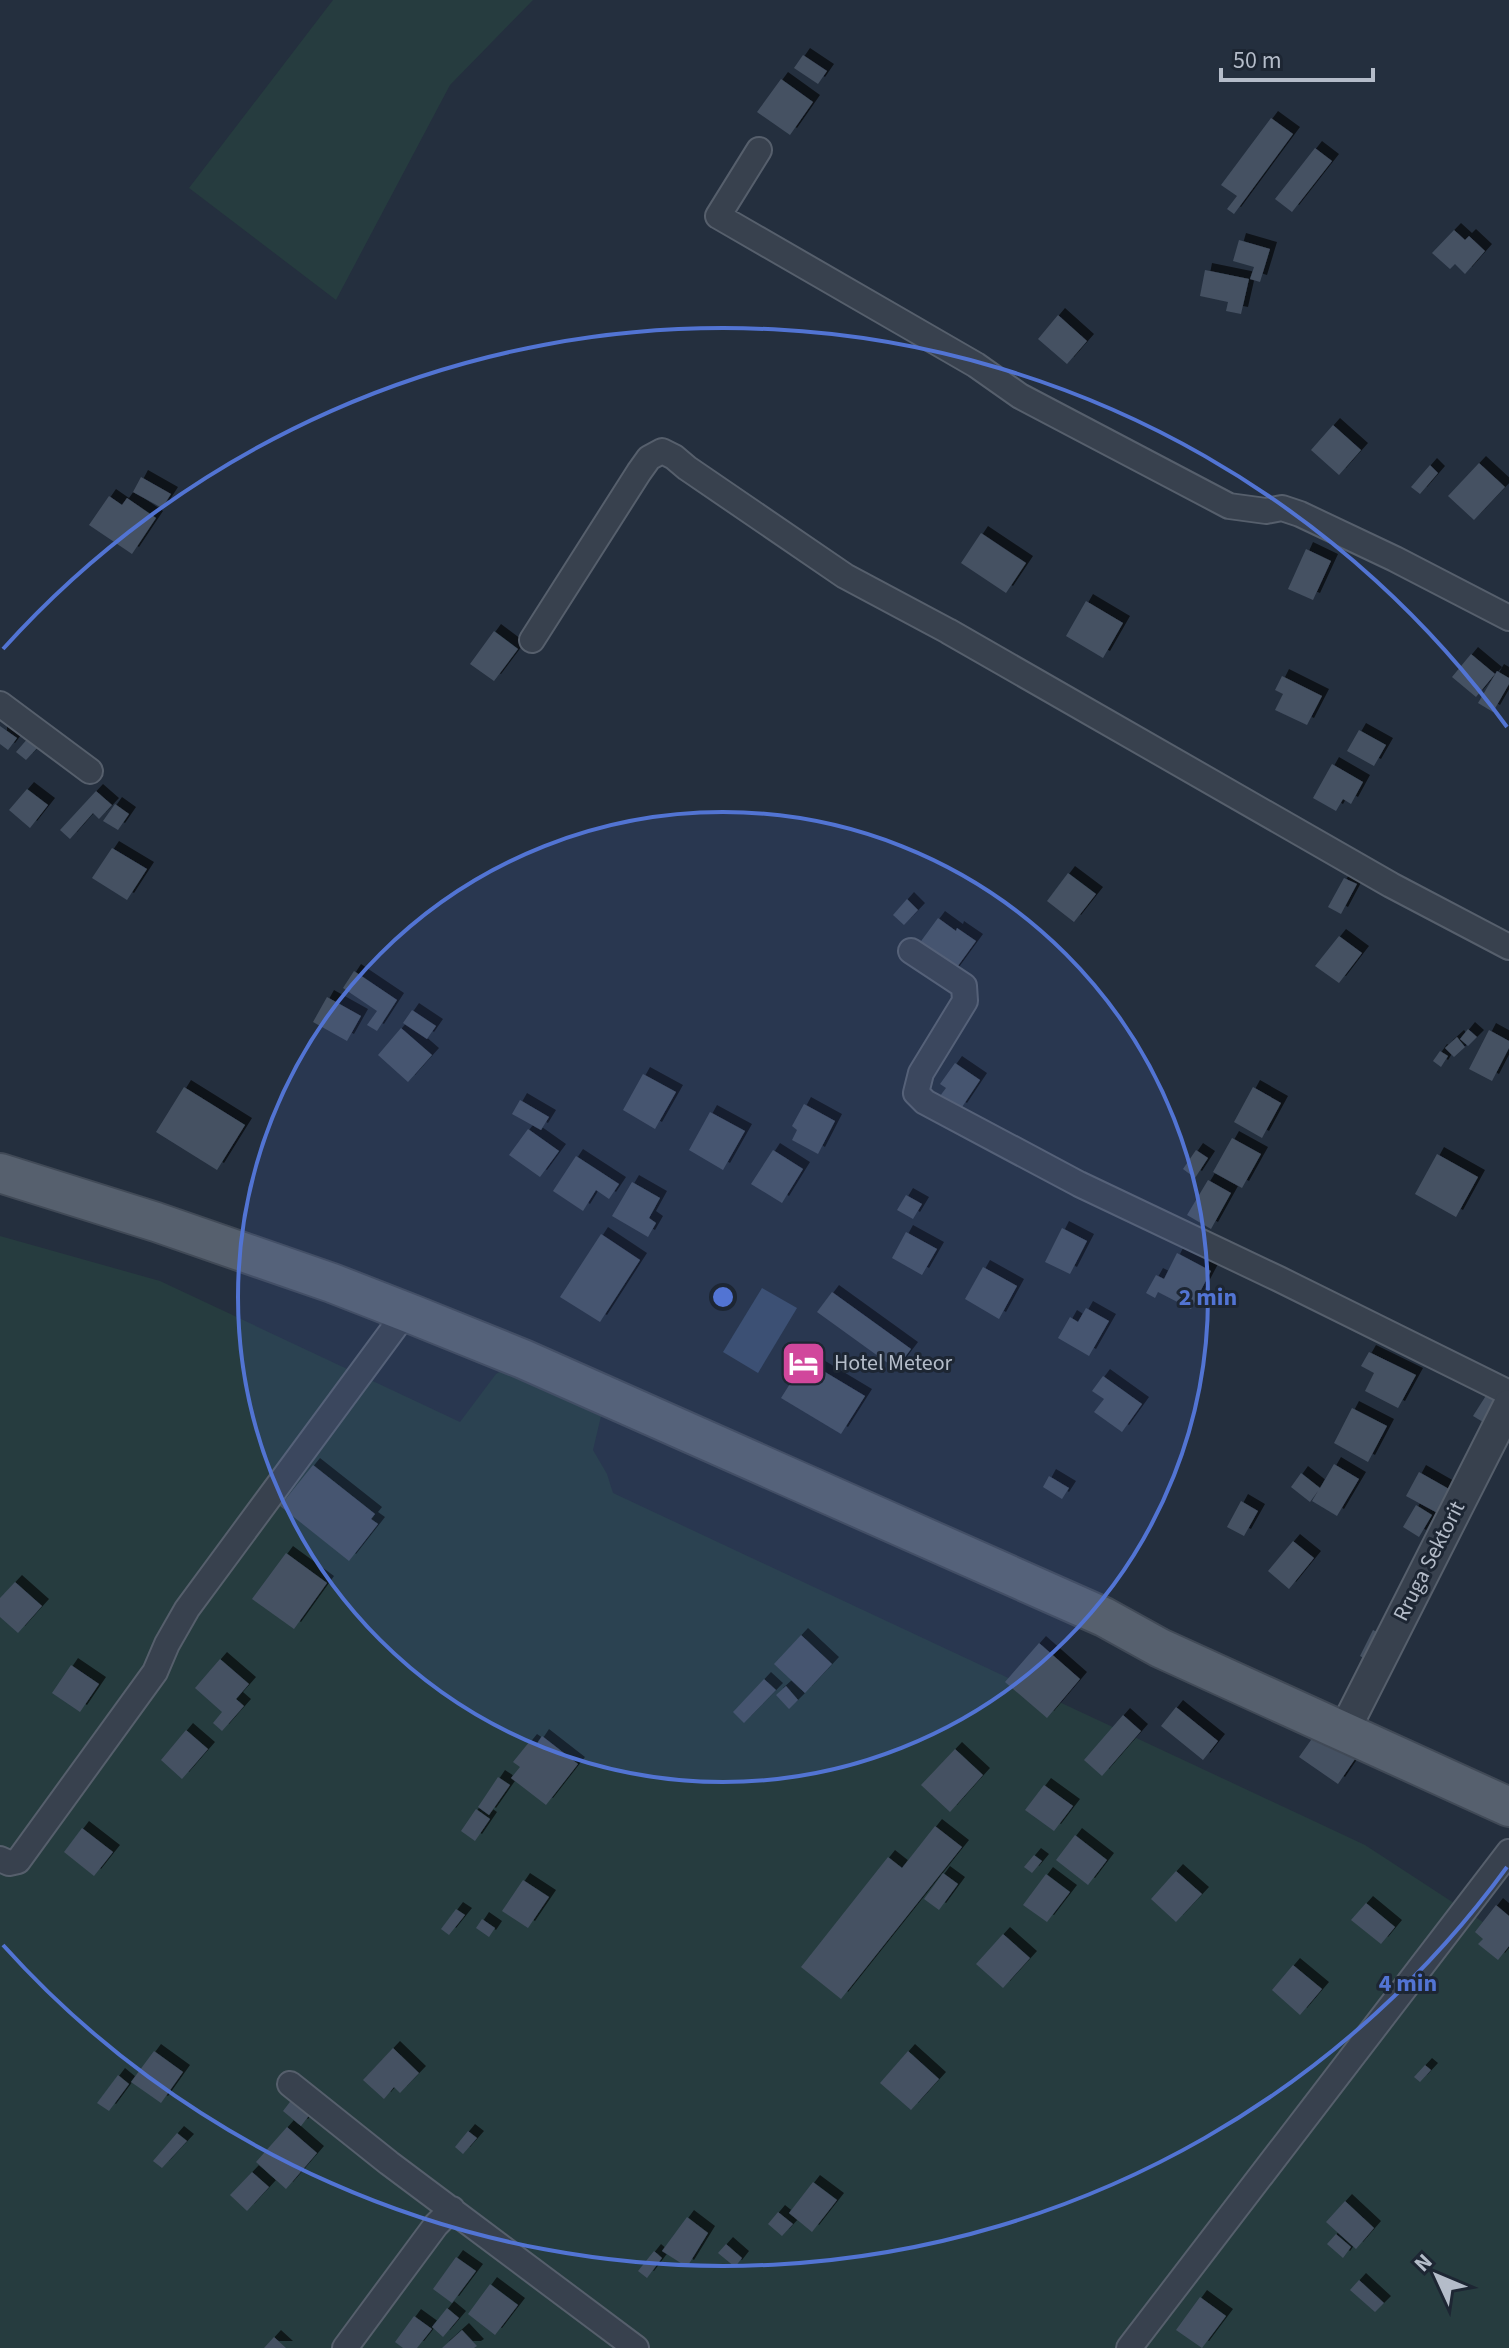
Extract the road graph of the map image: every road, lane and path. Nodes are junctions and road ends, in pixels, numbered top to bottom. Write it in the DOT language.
graph roads {
  1 [pos="759,150"];
  2 [pos="1509,618"];
  3 [pos="532,640"];
  4 [pos="0,704"];
  5 [pos="90,771"];
  6 [pos="1509,947"];
  7 [pos="911,951"];
  8 [pos="0,1173"];
  9 [pos="406,1312"];
  10 [pos="1509,1393"];
  11 [pos="1509,1405"];
  12 [pos="1347,1724"];
  13 [pos="1509,1792"];
  14 [pos="1509,1807"];
  15 [pos="1509,1852"];
  16 [pos="0,1859"];
  17 [pos="290,2084"];
  18 [pos="452,2209"];
  19 [pos="345,2348"];
  20 [pos="636,2348"];
  21 [pos="1129,2348"];
  1 -- 2 [label="street"];
  3 -- 6 [label="street"];
  4 -- 5 [label="street"];
  7 -- 10 [label="street"];
  8 -- 9 [label="main road"];
  9 -- 12 [label="main road"];
  9 -- 16 [label="street"];
  11 -- 12 [label="street, Rruga Sektorit"];
  12 -- 13 [label="main road"];
  12 -- 14 [label="main road"];
  15 -- 21 [label="street"];
  17 -- 18 [label="street"];
  18 -- 19 [label="street"];
  18 -- 20 [label="street"];
}
